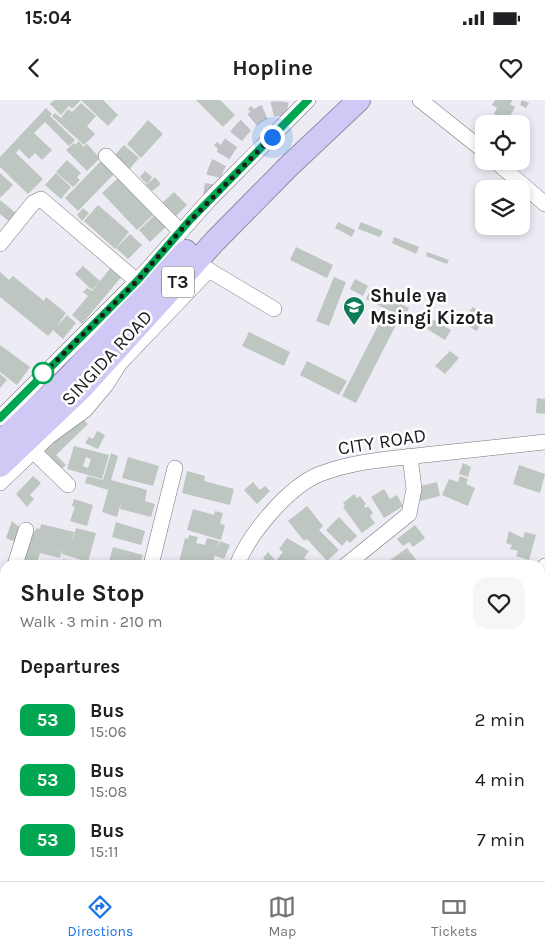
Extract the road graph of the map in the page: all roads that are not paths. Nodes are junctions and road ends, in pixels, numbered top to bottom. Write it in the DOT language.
graph roads {
  1 [pos="338,100"];
  2 [pos="359,100"];
  3 [pos="420,100"];
  4 [pos="311,112"];
  5 [pos="475,144"];
  6 [pos="106,156"];
  7 [pos="506,170"];
  8 [pos="545,204"];
  9 [pos="180,231"];
  10 [pos="0,244"];
  11 [pos="202,266"];
  12 [pos="143,285"];
  13 [pos="274,309"];
  14 [pos="0,418"];
  15 [pos="0,442"];
  16 [pos="545,442"];
  17 [pos="33,451"];
  18 [pos="410,456"];
  19 [pos="0,466"];
  20 [pos="175,468"];
  21 [pos="0,483"];
  22 [pos="68,486"];
  23 [pos="26,530"];
  24 [pos="16,560"];
  25 [pos="152,560"];
  26 [pos="239,560"];
  27 [pos="352,560"];
  1 -- 4 [label="highway, SINGIDA ROAD / T3"];
  2 -- 4 [label="highway, SINGIDA ROAD / T3"];
  3 -- 5 [label="street"];
  4 -- 9 [label="street"];
  4 -- 11 [label="highway, SINGIDA ROAD / T3"];
  4 -- 12 [label="highway, SINGIDA ROAD / T3"];
  6 -- 9 [label="street"];
  7 -- 8 [label="street"];
  9 -- 12 [label="street"];
  10 -- 12 [label="street"];
  11 -- 13 [label="street"];
  11 -- 17 [label="street"];
  11 -- 19 [label="highway, SINGIDA ROAD / T3"];
  12 -- 14 [label="street"];
  12 -- 15 [label="highway, SINGIDA ROAD / T3"];
  16 -- 18 [label="street, CITY ROAD"];
  17 -- 21 [label="street"];
  17 -- 22 [label="street"];
  18 -- 26 [label="street, CITY ROAD"];
  18 -- 27 [label="street"];
  20 -- 25 [label="street"];
  23 -- 24 [label="street"];
}
